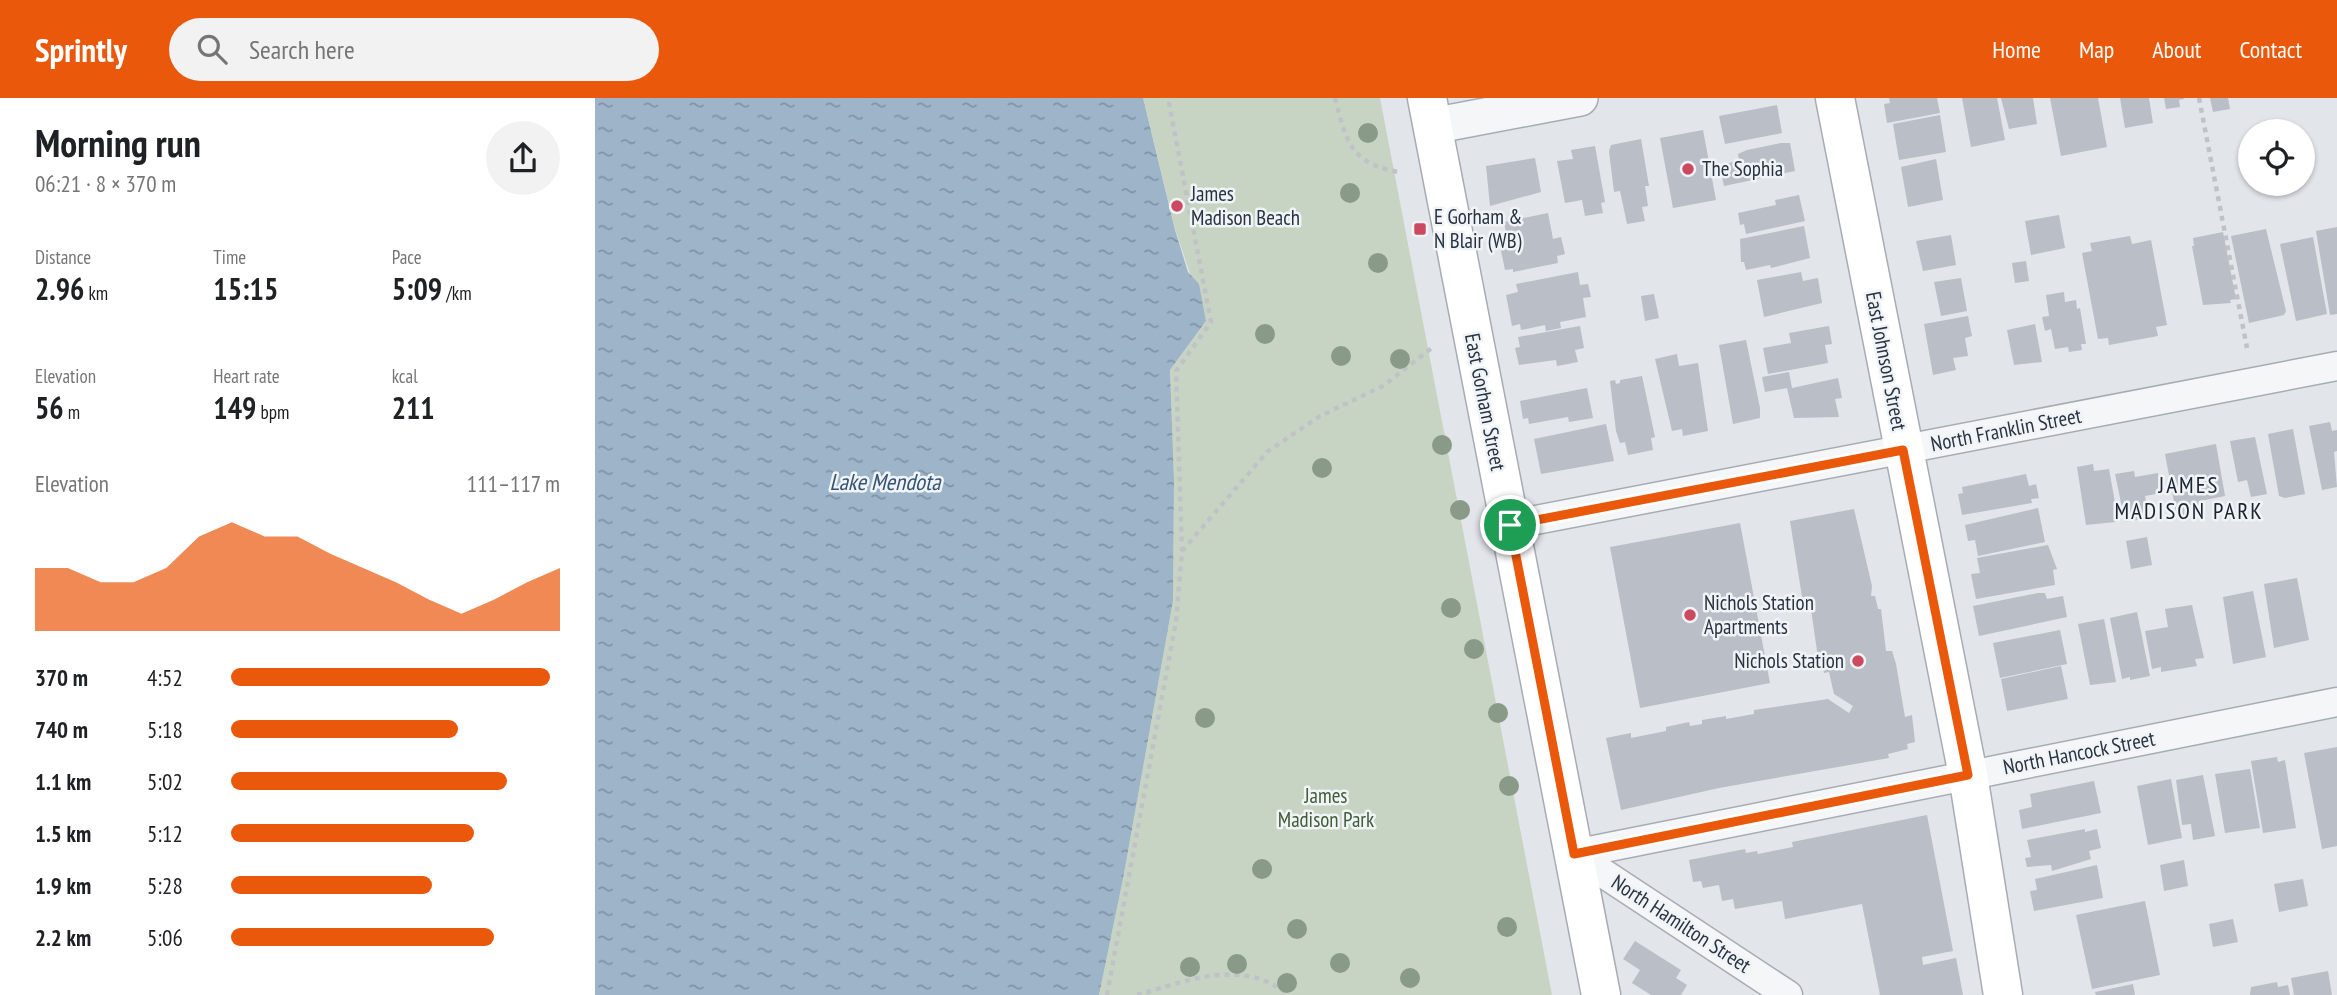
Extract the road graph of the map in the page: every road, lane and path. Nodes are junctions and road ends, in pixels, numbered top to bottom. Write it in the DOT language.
graph roads {
  1 [pos="1168,98"];
  2 [pos="1335,98"];
  3 [pos="1580,98"];
  4 [pos="1835,98"];
  5 [pos="2200,98"];
  6 [pos="1430,112"];
  7 [pos="1398,172"];
  8 [pos="1433,347"];
  9 [pos="2247,348"];
  10 [pos="2337,366"];
  11 [pos="1903,450"];
  12 [pos="1510,525"];
  13 [pos="1182,551"];
  14 [pos="2337,702"];
  15 [pos="1968,775"];
  16 [pos="1574,854"];
  17 [pos="1107,995"];
  18 [pos="1137,995"];
  19 [pos="1288,995"];
  20 [pos="1601,995"];
  21 [pos="1788,995"];
  22 [pos="2003,995"];
  1 -- 13 [label="path"];
  2 -- 7 [label="path"];
  3 -- 6 [label="street"];
  4 -- 11 [label="main road, East Johnson Street"];
  5 -- 9 [label="path"];
  6 -- 12 [label="main road, East Gorham Street"];
  8 -- 13 [label="path"];
  10 -- 11 [label="street, North Franklin Street"];
  11 -- 12 [label="street, North Franklin Street"];
  11 -- 15 [label="main road, East Johnson Street"];
  12 -- 16 [label="main road, East Gorham Street"];
  13 -- 17 [label="path"];
  14 -- 15 [label="street, North Hancock Street"];
  15 -- 16 [label="street, North Hancock Street"];
  15 -- 22 [label="main road, East Johnson Street"];
  16 -- 20 [label="main road, East Gorham Street"];
  16 -- 21 [label="street, North Hamilton Street"];
  18 -- 19 [label="path"];
}
